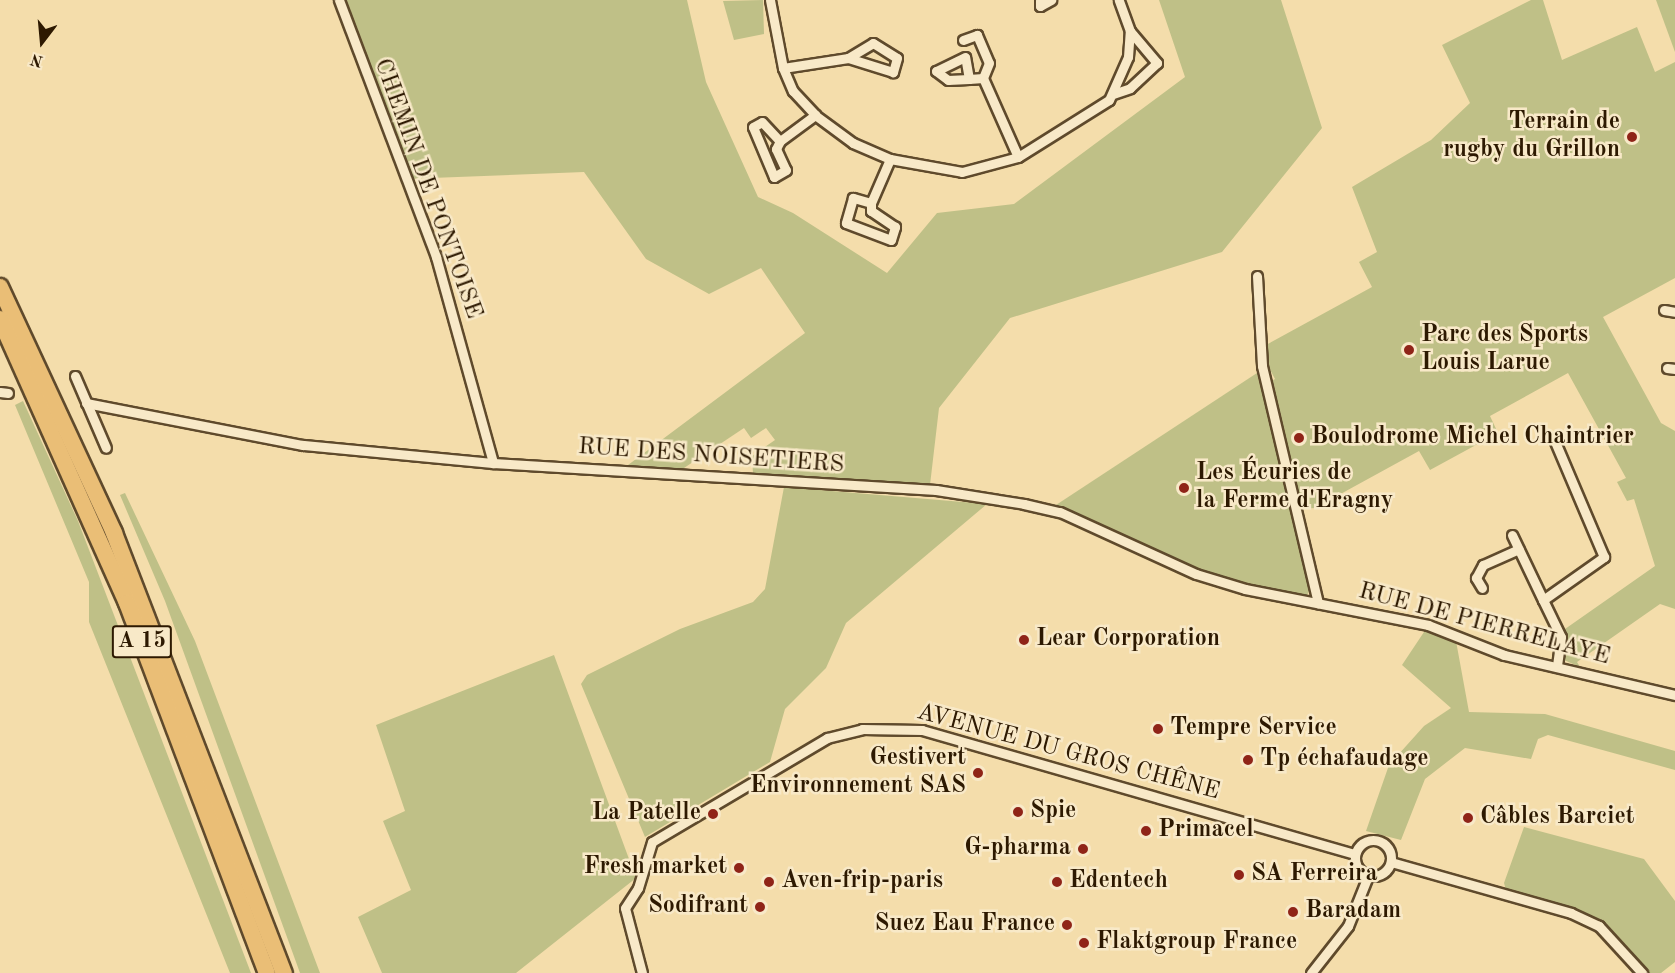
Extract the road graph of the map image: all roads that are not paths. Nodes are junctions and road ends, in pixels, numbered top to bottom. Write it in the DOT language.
graph roads {
  1 [pos="339,0"];
  2 [pos="770,0"];
  3 [pos="1040,0"];
  4 [pos="1051,0"];
  5 [pos="1119,0"];
  6 [pos="1130,31"];
  7 [pos="963,40"];
  8 [pos="848,58"];
  9 [pos="783,68"];
  10 [pos="983,78"];
  11 [pos="969,79"];
  12 [pos="1113,94"];
  13 [pos="815,115"];
  14 [pos="780,141"];
  15 [pos="1018,157"];
  16 [pos="890,159"];
  17 [pos="871,203"];
  18 [pos="1257,276"];
  19 [pos="0,287"];
  20 [pos="1664,310"];
  21 [pos="1675,312"];
  22 [pos="0,319"];
  23 [pos="75,376"];
  24 [pos="86,404"];
  25 [pos="1554,440"];
  26 [pos="106,448"];
  27 [pos="492,463"];
  28 [pos="1512,535"];
  29 [pos="1519,549"];
  30 [pos="1482,588"];
  31 [pos="1543,600"];
  32 [pos="1318,603"];
  33 [pos="1557,667"];
  34 [pos="1675,695"];
  35 [pos="1355,854"];
  36 [pos="1391,862"];
  37 [pos="1368,876"];
  38 [pos="267,973"];
  39 [pos="284,973"];
  40 [pos="642,973"];
  41 [pos="1311,973"];
  42 [pos="1642,973"];
  1 -- 27 [label="street, CHEMIN DE PONTOISE"];
  2 -- 9 [label="street"];
  3 -- 4 [label="street"];
  5 -- 6 [label="street"];
  6 -- 12 [label="street"];
  6 -- 12 [label="street"];
  7 -- 10 [label="street"];
  8 -- 8 [label="street"];
  8 -- 9 [label="street"];
  9 -- 13 [label="street"];
  10 -- 11 [label="street"];
  10 -- 15 [label="street"];
  12 -- 15 [label="street"];
  13 -- 14 [label="street"];
  13 -- 16 [label="street"];
  14 -- 14 [label="street"];
  15 -- 16 [label="street"];
  16 -- 17 [label="street"];
  17 -- 17 [label="street"];
  18 -- 32 [label="street"];
  19 -- 39 [label="highway, A 15"];
  20 -- 21 [label="street"];
  22 -- 38 [label="highway, A 15"];
  23 -- 24 [label="street"];
  24 -- 26 [label="street"];
  24 -- 27 [label="street, RUE DES NOISETIERS"];
  25 -- 31 [label="street"];
  27 -- 32 [label="street, RUE DES NOISETIERS"];
  28 -- 29 [label="street"];
  29 -- 30 [label="street"];
  29 -- 31 [label="street"];
  31 -- 33 [label="street"];
  32 -- 33 [label="street, RUE DE PIERRELAYE"];
  33 -- 34 [label="street, RUE DE PIERRELAYE"];
  35 -- 36 [label="street"];
  35 -- 37 [label="street"];
  35 -- 40 [label="street, AVENUE DU GROS CHÊNE"];
  36 -- 37 [label="street"];
  36 -- 42 [label="street"];
  37 -- 41 [label="street"];
}
